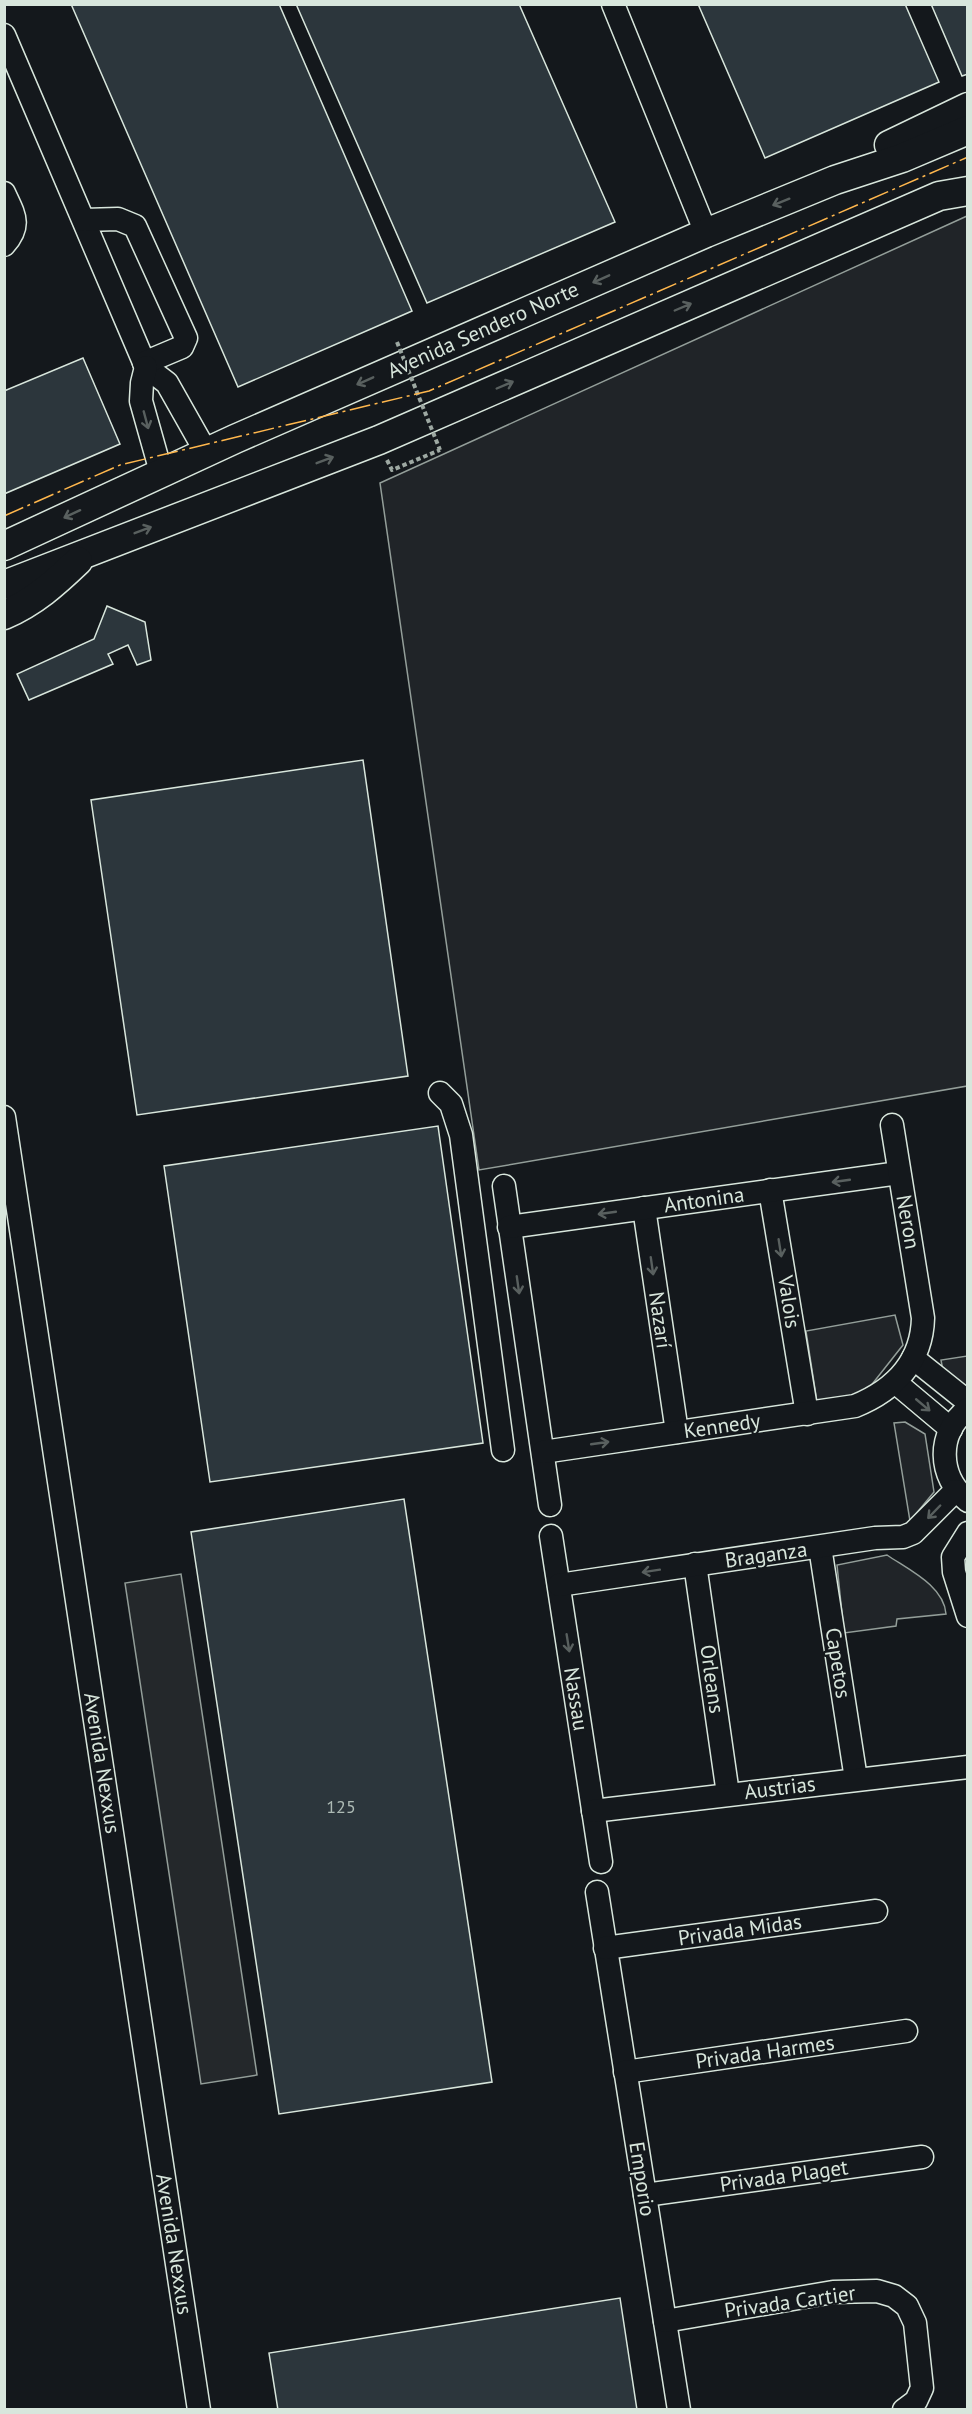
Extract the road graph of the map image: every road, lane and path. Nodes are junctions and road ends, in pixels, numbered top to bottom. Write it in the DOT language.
graph roads {
  1 [pos="613,4"];
  2 [pos="4,35"];
  3 [pos="968,107"];
  4 [pos="968,130"];
  5 [pos="968,175"];
  6 [pos="835,180"];
  7 [pos="968,191"];
  8 [pos="4,193"];
  9 [pos="939,196"];
  10 [pos="84,220"];
  11 [pos="706,233"];
  12 [pos="4,245"];
  13 [pos="397,342"];
  14 [pos="145,365"];
  15 [pos="379,440"];
  16 [pos="206,452"];
  17 [pos="161,472"];
  18 [pos="4,546"];
  19 [pos="88,551"];
  20 [pos="4,585"];
  21 [pos="4,615"];
  22 [pos="440,1093"];
  23 [pos="4,1117"];
  24 [pos="892,1125"];
  25 [pos="899,1173"];
  26 [pos="504,1186"];
  27 [pos="770,1190"];
  28 [pos="644,1209"];
  29 [pos="509,1227"];
  30 [pos="923,1318"];
  31 [pos="913,1358"];
  32 [pos="895,1382"];
  33 [pos="968,1402"];
  34 [pos="968,1409"];
  35 [pos="807,1414"];
  36 [pos="951,1429"];
  37 [pos="677,1432"];
  38 [pos="503,1450"];
  39 [pos="543,1452"];
  40 [pos="961,1496"];
  41 [pos="550,1505"];
  42 [pos="968,1533"];
  43 [pos="551,1536"];
  44 [pos="820,1547"];
  45 [pos="695,1564"];
  46 [pos="559,1585"];
  47 [pos="968,1616"];
  48 [pos="968,1767"];
  49 [pos="856,1779"];
  50 [pos="728,1794"];
  51 [pos="593,1811"];
  52 [pos="601,1862"];
  53 [pos="597,1892"];
  54 [pos="876,1911"];
  55 [pos="605,1948"];
  56 [pos="906,2031"];
  57 [pos="625,2072"];
  58 [pos="922,2157"];
  59 [pos="645,2195"];
  60 [pos="665,2321"];
  61 [pos="199,2409"];
  62 [pos="679,2409"];
  63 [pos="904,2409"];
  1 -- 11 [label="street"];
  2 -- 10 [label="street"];
  3 -- 6 [label="main road"];
  4 -- 6 [label="main road, Avenida Sendero Norte"];
  5 -- 9 [label="main road"];
  6 -- 11 [label="main road, Avenida Sendero Norte, one-way"];
  7 -- 9 [label="main road"];
  8 -- 12 [label="street"];
  15 -- 9 [label="main road, one-way"];
  10 -- 14 [label="street"];
  10 -- 14 [label="street"];
  11 -- 16 [label="main road, Avenida Sendero Norte, one-way"];
  13 -- 15 [label="path, bridge"];
  14 -- 16 [label="street"];
  14 -- 17 [label="street, one-way"];
  19 -- 15 [label="main road, one-way"];
  16 -- 17 [label="main road, Avenida Sendero Norte"];
  17 -- 18 [label="main road, Avenida Sendero Norte, one-way"];
  19 -- 20 [label="main road"];
  19 -- 21 [label="main road"];
  22 -- 38 [label="street"];
  23 -- 61 [label="street, Avenida Nexxus"];
  24 -- 25 [label="street, Neron"];
  25 -- 27 [label="street, Antonina, one-way"];
  25 -- 30 [label="street, Neron"];
  26 -- 29 [label="street"];
  27 -- 28 [label="street, Antonina"];
  27 -- 35 [label="street, Valois, one-way"];
  28 -- 29 [label="street, Antonina, one-way"];
  28 -- 37 [label="street, Nazarí, one-way"];
  29 -- 39 [label="street, one-way"];
  30 -- 31 [label="street, Kennedy"];
  31 -- 32 [label="street, Kennedy"];
  31 -- 33 [label="street"];
  32 -- 35 [label="street, Kennedy"];
  32 -- 36 [label="street, one-way"];
  34 -- 36 [label="street"];
  35 -- 37 [label="street, Kennedy"];
  36 -- 40 [label="street"];
  39 -- 37 [label="street, Kennedy, one-way"];
  39 -- 41 [label="street"];
  40 -- 44 [label="street, Braganza, one-way"];
  42 -- 47 [label="street"];
  43 -- 46 [label="street, Nassau"];
  44 -- 45 [label="street, Braganza"];
  44 -- 49 [label="street, Capetos"];
  45 -- 46 [label="street, Braganza, one-way"];
  45 -- 50 [label="street, Orleans"];
  46 -- 51 [label="street, Nassau, one-way"];
  48 -- 49 [label="street, Austrias"];
  49 -- 50 [label="street, Austrias"];
  50 -- 51 [label="street, Austrias"];
  51 -- 52 [label="street, Nassau"];
  53 -- 55 [label="street, Emporio"];
  54 -- 55 [label="street, Privada Midas"];
  55 -- 57 [label="street, Emporio"];
  56 -- 57 [label="street, Privada Harmes"];
  57 -- 59 [label="street, Emporio"];
  58 -- 59 [label="street, Privada Plaget"];
  59 -- 60 [label="street, Emporio"];
  60 -- 62 [label="street, Emporio"];
  60 -- 63 [label="street, Privada Cartier"];
}
